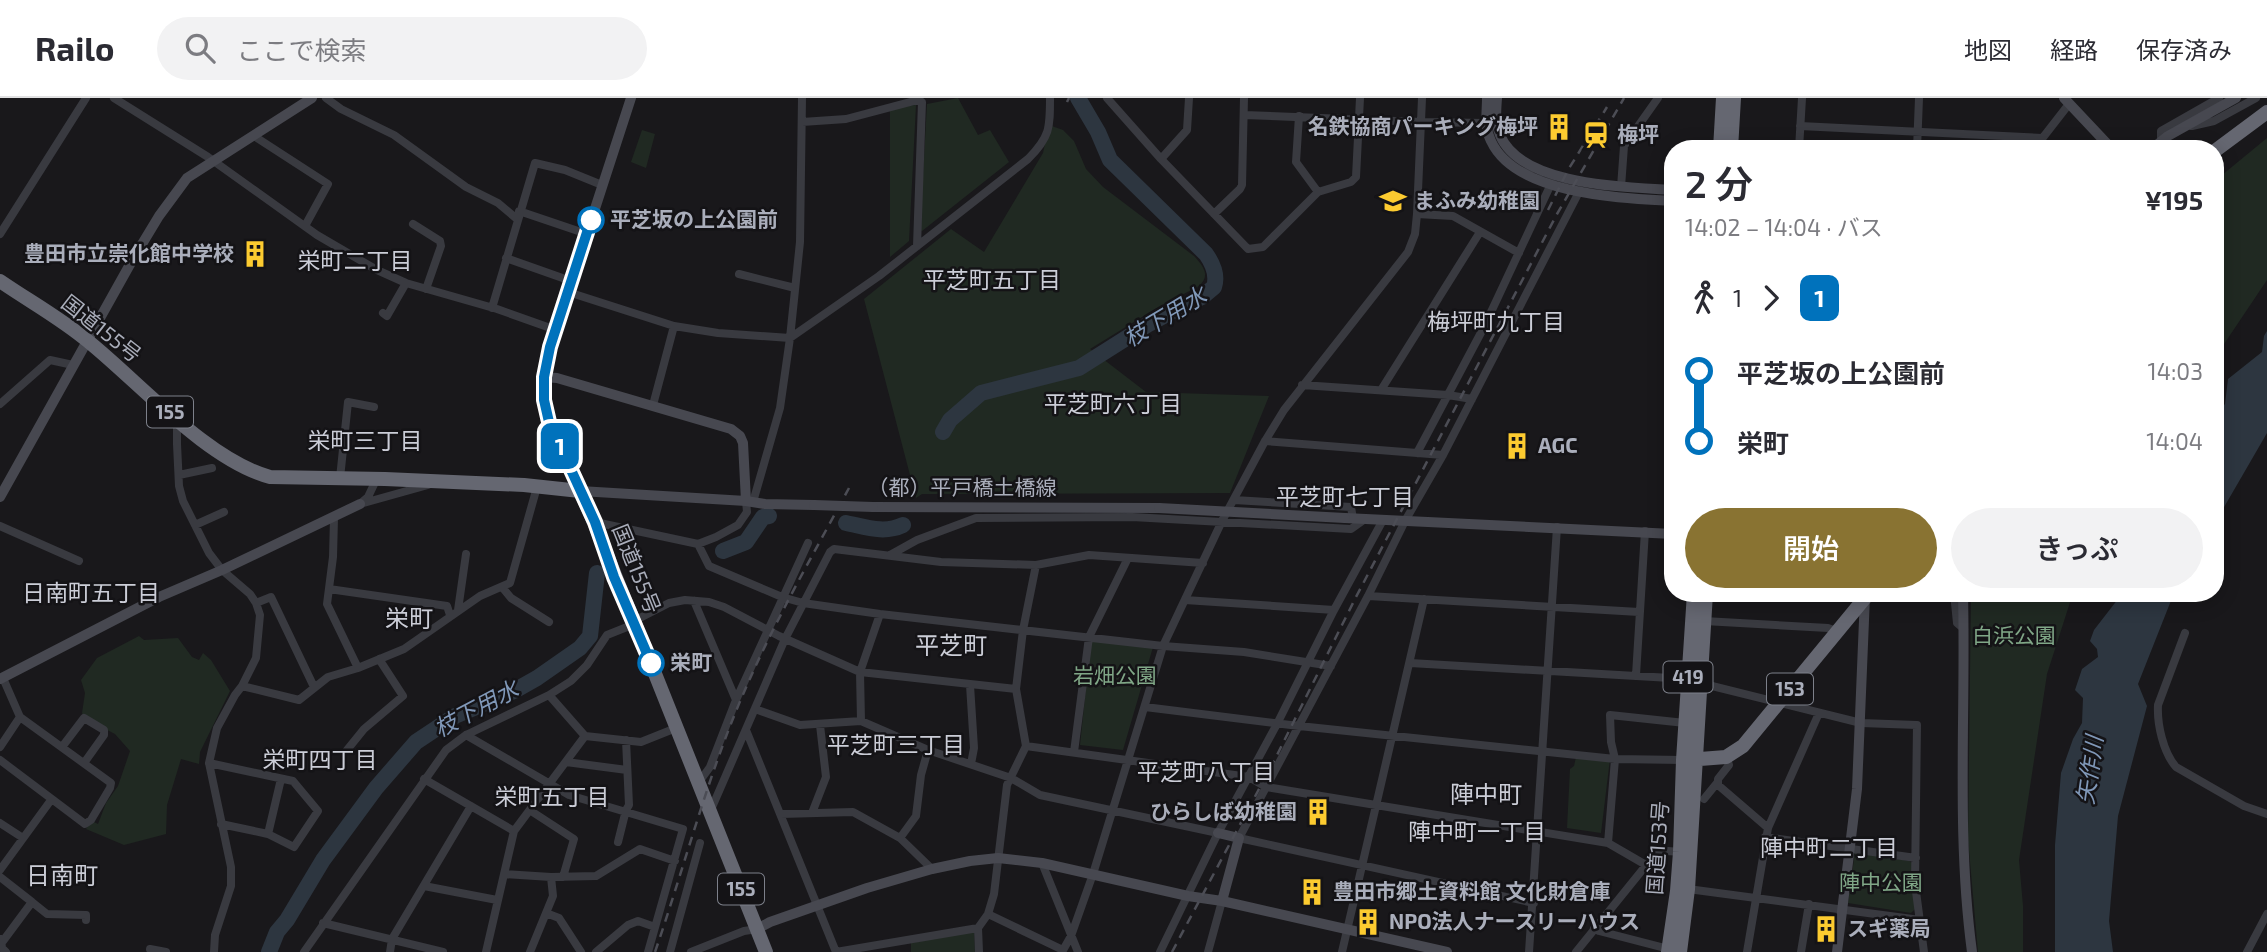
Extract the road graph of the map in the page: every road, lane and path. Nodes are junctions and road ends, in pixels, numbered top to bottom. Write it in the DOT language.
graph roads {
  1 [pos="86,98"];
  2 [pos="114,98"];
  3 [pos="312,98"];
  4 [pos="326,98"];
  5 [pos="631,98"];
  6 [pos="802,98"];
  7 [pos="1050,98"];
  8 [pos="1107,98"];
  9 [pos="1189,98"];
  10 [pos="1244,98"];
  11 [pos="1360,98"];
  12 [pos="1422,98"];
  13 [pos="1487,98"];
  14 [pos="1497,98"];
  15 [pos="1658,98"];
  16 [pos="1723,98"];
  17 [pos="1734,98"];
  18 [pos="1802,98"];
  19 [pos="1919,98"];
  20 [pos="2219,98"];
  21 [pos="2236,98"];
  22 [pos="2256,98"];
  23 [pos="2070,100"];
  24 [pos="2267,112"];
  25 [pos="1244,115"];
  26 [pos="1299,116"];
  27 [pos="1359,118"];
  28 [pos="802,122"];
  29 [pos="1421,122"];
  30 [pos="1486,123"];
  31 [pos="1800,126"];
  32 [pos="2181,129"];
  33 [pos="1918,133"];
  34 [pos="254,136"];
  35 [pos="2042,138"];
  36 [pos="1721,140"];
  37 [pos="1732,140"];
  38 [pos="1799,140"];
  39 [pos="1918,140"];
  40 [pos="2104,140"];
  41 [pos="2158,140"];
  42 [pos="2164,140"];
  43 [pos="2224,144"];
  44 [pos="1161,159"];
  45 [pos="211,161"];
  46 [pos="1551,184"];
  47 [pos="602,185"];
  48 [pos="1621,187"];
  49 [pos="1664,189"];
  50 [pos="1318,191"];
  51 [pos="1579,192"];
  52 [pos="1664,200"];
  53 [pos="1214,214"];
  54 [pos="1417,214"];
  55 [pos="518,215"];
  56 [pos="413,225"];
  57 [pos="305,226"];
  58 [pos="1480,232"];
  59 [pos="0,234"];
  60 [pos="587,234"];
  61 [pos="917,246"];
  62 [pos="1519,253"];
  63 [pos="506,258"];
  64 [pos="739,274"];
  65 [pos="406,283"];
  66 [pos="2,285"];
  67 [pos="570,287"];
  68 [pos="795,288"];
  69 [pos="426,289"];
  70 [pos="492,308"];
  71 [pos="383,313"];
  72 [pos="674,326"];
  73 [pos="556,330"];
  74 [pos="790,338"];
  75 [pos="88,341"];
  76 [pos="73,365"];
  77 [pos="544,377"];
  78 [pos="1302,385"];
  79 [pos="1381,390"];
  80 [pos="1448,395"];
  81 [pos="1472,398"];
  82 [pos="0,404"];
  83 [pos="653,405"];
  84 [pos="374,407"];
  85 [pos="181,422"];
  86 [pos="1265,441"];
  87 [pos="1417,453"];
  88 [pos="1443,456"];
  89 [pos="212,468"];
  90 [pos="179,475"];
  91 [pos="340,478"];
  92 [pos="377,478"];
  93 [pos="440,481"];
  94 [pos="537,487"];
  95 [pos="580,491"];
  96 [pos="0,497"];
  97 [pos="1234,500"];
  98 [pos="749,501"];
  99 [pos="360,504"];
  100 [pos="224,512"];
  101 [pos="334,518"];
  102 [pos="1349,518"];
  103 [pos="1365,519"];
  104 [pos="1383,520"];
  105 [pos="1222,521"];
  106 [pos="1405,521"];
  107 [pos="595,522"];
  108 [pos="195,525"];
  109 [pos="0,526"];
  110 [pos="1557,527"];
  111 [pos="1645,531"];
  112 [pos="1664,533"];
  113 [pos="808,543"];
  114 [pos="698,544"];
  115 [pos="466,554"];
  116 [pos="890,555"];
  117 [pos="1128,558"];
  118 [pos="79,561"];
  119 [pos="1203,563"];
  120 [pos="1036,565"];
  121 [pos="222,570"];
  122 [pos="502,587"];
  123 [pos="329,589"];
  124 [pos="1368,596"];
  125 [pos="782,597"];
  126 [pos="1424,599"];
  127 [pos="1185,600"];
  128 [pos="694,601"];
  129 [pos="1694,602"];
  130 [pos="1705,602"];
  131 [pos="1860,602"];
  132 [pos="1866,602"];
  133 [pos="1955,602"];
  134 [pos="1963,602"];
  135 [pos="256,603"];
  136 [pos="803,603"];
  137 [pos="1552,607"];
  138 [pos="1334,610"];
  139 [pos="454,612"];
  140 [pos="1639,612"];
  141 [pos="880,614"];
  142 [pos="634,621"];
  143 [pos="1704,621"];
  144 [pos="549,622"];
  145 [pos="1964,629"];
  146 [pos="768,630"];
  147 [pos="1023,630"];
  148 [pos="1837,631"];
  149 [pos="2185,633"];
  150 [pos="1089,637"];
  151 [pos="785,639"];
  152 [pos="1163,646"];
  153 [pos="379,659"];
  154 [pos="1307,662"];
  155 [pos="1410,663"];
  156 [pos="1331,666"];
  157 [pos="358,668"];
  158 [pos="1547,671"];
  159 [pos="860,672"];
  160 [pos="1636,675"];
  161 [pos="2,679"];
  162 [pos="1694,681"];
  163 [pos="970,685"];
  164 [pos="242,686"];
  165 [pos="314,687"];
  166 [pos="1016,689"];
  167 [pos="549,695"];
  168 [pos="736,700"];
  169 [pos="1779,703"];
  170 [pos="1145,707"];
  171 [pos="755,709"];
  172 [pos="1819,713"];
  173 [pos="20,717"];
  174 [pos="861,721"];
  175 [pos="1278,722"];
  176 [pos="1685,723"];
  177 [pos="1861,723"];
  178 [pos="820,725"];
  179 [pos="1299,726"];
  180 [pos="676,728"];
  181 [pos="746,730"];
  182 [pos="466,735"];
  183 [pos="585,736"];
  184 [pos="1392,736"];
  185 [pos="626,740"];
  186 [pos="1027,746"];
  187 [pos="0,747"];
  188 [pos="62,747"];
  189 [pos="347,750"];
  190 [pos="928,750"];
  191 [pos="1543,751"];
  192 [pos="1074,752"];
  193 [pos="1726,757"];
  194 [pos="1615,759"];
  195 [pos="0,760"];
  196 [pos="1128,760"];
  197 [pos="1690,760"];
  198 [pos="566,762"];
  199 [pos="84,763"];
  200 [pos="209,763"];
  201 [pos="971,764"];
  202 [pos="627,770"];
  203 [pos="1249,777"];
  204 [pos="1011,778"];
  205 [pos="281,779"];
  206 [pos="424,779"];
  207 [pos="699,782"];
  208 [pos="1717,783"];
  209 [pos="550,784"];
  210 [pos="1266,787"];
  211 [pos="1704,799"];
  212 [pos="51,800"];
  213 [pos="471,806"];
  214 [pos="1377,806"];
  215 [pos="626,810"];
  216 [pos="1112,810"];
  217 [pos="531,811"];
  218 [pos="710,813"];
  219 [pos="812,813"];
  220 [pos="781,814"];
  221 [pos="2267,814"];
  222 [pos="0,822"];
  223 [pos="221,824"];
  224 [pos="1768,828"];
  225 [pos="514,831"];
  226 [pos="1538,831"];
  227 [pos="1218,833"];
  228 [pos="268,834"];
  229 [pos="1765,837"];
  230 [pos="23,838"];
  231 [pos="900,838"];
  232 [pos="1238,838"];
  233 [pos="618,842"];
  234 [pos="700,843"];
  235 [pos="1608,843"];
  236 [pos="1851,849"];
  237 [pos="1680,852"];
  238 [pos="998,858"];
  239 [pos="1916,858"];
  240 [pos="675,862"];
  241 [pos="1042,863"];
  242 [pos="1363,865"];
  243 [pos="1646,865"];
  244 [pos="932,869"];
  245 [pos="0,870"];
  246 [pos="504,874"];
  247 [pos="1093,874"];
  248 [pos="0,877"];
  249 [pos="551,877"];
  250 [pos="563,877"];
  251 [pos="424,886"];
  252 [pos="1688,888"];
  253 [pos="1188,896"];
  254 [pos="1755,897"];
  255 [pos="497,900"];
  256 [pos="1222,901"];
  257 [pos="32,902"];
  258 [pos="1534,903"];
  259 [pos="1809,904"];
  260 [pos="817,906"];
  261 [pos="1843,909"];
  262 [pos="546,913"];
  263 [pos="988,914"];
  264 [pos="2267,914"];
  265 [pos="86,920"];
  266 [pos="1920,920"];
  267 [pos="323,923"];
  268 [pos="655,928"];
  269 [pos="978,928"];
  270 [pos="1594,928"];
  271 [pos="757,929"];
  272 [pos="1348,931"];
  273 [pos="1071,936"];
  274 [pos="1,939"];
  275 [pos="392,940"];
  276 [pos="150,949"];
  277 [pos="703,950"];
  278 [pos="1063,951"];
  279 [pos="1672,951"];
  280 [pos="6,952"];
  281 [pos="166,952"];
  282 [pos="214,952"];
  283 [pos="303,952"];
  284 [pos="390,952"];
  285 [pos="443,952"];
  286 [pos="486,952"];
  287 [pos="530,952"];
  288 [pos="581,952"];
  289 [pos="596,952"];
  290 [pos="648,952"];
  291 [pos="670,952"];
  292 [pos="691,952"];
  293 [pos="766,952"];
  294 [pos="836,952"];
  295 [pos="979,952"];
  296 [pos="1078,952"];
  297 [pos="1160,952"];
  298 [pos="1208,952"];
  299 [pos="1342,952"];
  300 [pos="1447,952"];
  301 [pos="1530,952"];
  302 [pos="1576,952"];
  303 [pos="1747,952"];
  304 [pos="1801,952"];
  305 [pos="1837,952"];
  306 [pos="1924,952"];
  307 [pos="1972,952"];
  308 [pos="2247,952"];
  1 -- 59 [label="street"];
  2 -- 45 [label="street"];
  3 -- 34 [label="street"];
  4 -- 55 [label="street"];
  5 -- 47 [label="street"];
  6 -- 28 [label="street"];
  7 -- 61 [label="street"];
  8 -- 44 [label="street"];
  9 -- 44 [label="street"];
  10 -- 25 [label="street"];
  11 -- 27 [label="street"];
  12 -- 29 [label="street"];
  13 -- 30 [label="street"];
  14 -- 48 [label="street"];
  15 -- 48 [label="street"];
  16 -- 36 [label="highway"];
  17 -- 37 [label="highway"];
  18 -- 31 [label="street"];
  19 -- 33 [label="street"];
  20 -- 41 [label="street"];
  21 -- 32 [label="street"];
  22 -- 32 [label="street"];
  23 -- 35 [label="street"];
  23 -- 40 [label="street"];
  24 -- 43 [label="highway"];
  25 -- 26 [label="street"];
  25 -- 53 [label="street"];
  26 -- 27 [label="street"];
  26 -- 50 [label="street"];
  27 -- 29 [label="street"];
  27 -- 50 [label="street"];
  28 -- 61 [label="street"];
  28 -- 68 [label="street"];
  29 -- 30 [label="street"];
  29 -- 54 [label="street"];
  30 -- 46 [label="street"];
  31 -- 33 [label="street"];
  31 -- 38 [label="street"];
  32 -- 42 [label="street"];
  33 -- 35 [label="street"];
  33 -- 39 [label="street"];
  34 -- 45 [label="street"];
  34 -- 57 [label="street"];
  44 -- 53 [label="street"];
  45 -- 57 [label="street"];
  45 -- 75 [label="street"];
  46 -- 51 [label="street"];
  46 -- 62 [label="street"];
  47 -- 55 [label="street"];
  47 -- 60 [label="street"];
  48 -- 49 [label="street"];
  50 -- 53 [label="street"];
  51 -- 52 [label="street"];
  51 -- 81 [label="street"];
  54 -- 58 [label="street"];
  54 -- 78 [label="street"];
  55 -- 60 [label="street"];
  55 -- 63 [label="street"];
  56 -- 69 [label="street"];
  57 -- 65 [label="street"];
  58 -- 62 [label="street"];
  58 -- 79 [label="street"];
  60 -- 67 [label="street"];
  61 -- 74 [label="street"];
  62 -- 80 [label="street"];
  63 -- 67 [label="street"];
  63 -- 70 [label="street"];
  64 -- 68 [label="street"];
  65 -- 69 [label="street"];
  65 -- 71 [label="street"];
  66 -- 75 [label="highway, 国道155号 / 155"];
  67 -- 72 [label="street"];
  67 -- 73 [label="street"];
  68 -- 74 [label="street"];
  69 -- 70 [label="street"];
  70 -- 73 [label="street"];
  72 -- 74 [label="street"];
  72 -- 83 [label="street"];
  73 -- 77 [label="street"];
  74 -- 98 [label="street"];
  75 -- 76 [label="street"];
  75 -- 85 [label="highway, 国道155号 / 155"];
  76 -- 82 [label="street"];
  76 -- 96 [label="street"];
  77 -- 83 [label="street"];
  77 -- 95 [label="street"];
  78 -- 79 [label="street"];
  78 -- 86 [label="street"];
  79 -- 80 [label="street"];
  80 -- 81 [label="street"];
  80 -- 87 [label="street"];
  81 -- 88 [label="street"];
  83 -- 98 [label="street"];
  84 -- 91 [label="street"];
  85 -- 90 [label="street"];
  85 -- 91 [label="highway, 国道155号 / 155"];
  86 -- 87 [label="street"];
  86 -- 97 [label="street"];
  87 -- 88 [label="street"];
  88 -- 106 [label="street"];
  89 -- 90 [label="street"];
  90 -- 108 [label="street"];
  91 -- 92 [label="highway, 国道155号 / 155"];
  92 -- 93 [label="highway, 国道155号 / 155"];
  92 -- 99 [label="street"];
  93 -- 94 [label="highway, 国道155号 / 155"];
  93 -- 99 [label="street"];
  94 -- 95 [label="highway, 国道155号 / 155"];
  94 -- 122 [label="street"];
  95 -- 98 [label="street, （都）平戸橋土橋線"];
  95 -- 107 [label="highway, 国道155号 / 155"];
  97 -- 102 [label="street"];
  97 -- 105 [label="street"];
  98 -- 102 [label="street, （都）平戸橋土橋線, bridge"];
  98 -- 114 [label="street"];
  99 -- 101 [label="street"];
  100 -- 108 [label="street"];
  101 -- 121 [label="street"];
  101 -- 123 [label="street"];
  102 -- 103 [label="street, （都）平戸橋土橋線"];
  103 -- 104 [label="street, （都）平戸橋土橋線"];
  103 -- 105 [label="street"];
  104 -- 106 [label="street, （都）平戸橋土橋線"];
  104 -- 138 [label="street"];
  105 -- 116 [label="street"];
  105 -- 119 [label="street"];
  106 -- 110 [label="street, （都）平戸橋土橋線"];
  106 -- 124 [label="street"];
  107 -- 114 [label="street"];
  107 -- 142 [label="highway, 国道155号 / 155"];
  108 -- 121 [label="street"];
  109 -- 118 [label="street"];
  110 -- 111 [label="street, （都）平戸橋土橋線"];
  110 -- 137 [label="street"];
  111 -- 112 [label="street, （都）平戸橋土橋線"];
  111 -- 140 [label="street"];
  113 -- 125 [label="street"];
  114 -- 125 [label="street"];
  115 -- 139 [label="street"];
  116 -- 120 [label="street"];
  116 -- 136 [label="street"];
  117 -- 119 [label="street"];
  117 -- 120 [label="street"];
  117 -- 150 [label="street"];
  119 -- 127 [label="street"];
  120 -- 147 [label="street"];
  121 -- 135 [label="street"];
  121 -- 161 [label="street"];
  122 -- 139 [label="street"];
  122 -- 144 [label="street"];
  123 -- 139 [label="street"];
  123 -- 157 [label="street"];
  124 -- 126 [label="street"];
  124 -- 156 [label="street"];
  125 -- 136 [label="street"];
  125 -- 146 [label="street"];
  126 -- 137 [label="street"];
  126 -- 155 [label="street"];
  127 -- 138 [label="street"];
  127 -- 152 [label="street"];
  128 -- 142 [label="street"];
  128 -- 146 [label="street"];
  128 -- 168 [label="street"];
  129 -- 162 [label="highway, 419"];
  130 -- 143 [label="highway, 419"];
  131 -- 148 [label="highway, 153"];
  132 -- 177 [label="street"];
  133 -- 145 [label="street"];
  134 -- 145 [label="street"];
  135 -- 164 [label="street"];
  135 -- 165 [label="street"];
  136 -- 141 [label="street"];
  136 -- 151 [label="street"];
  137 -- 140 [label="street"];
  137 -- 158 [label="street"];
  138 -- 154 [label="street"];
  139 -- 153 [label="street"];
  140 -- 160 [label="street"];
  141 -- 147 [label="street"];
  141 -- 159 [label="street"];
  142 -- 167 [label="street"];
  142 -- 180 [label="highway, 国道155号 / 155"];
  143 -- 148 [label="street"];
  143 -- 162 [label="highway, 419"];
  145 -- 307 [label="street"];
  146 -- 151 [label="street"];
  146 -- 168 [label="street"];
  147 -- 150 [label="street"];
  147 -- 166 [label="street"];
  148 -- 169 [label="highway, 153"];
  149 -- 221 [label="street"];
  150 -- 152 [label="street"];
  150 -- 192 [label="street"];
  151 -- 159 [label="street"];
  151 -- 171 [label="street"];
  152 -- 154 [label="street"];
  152 -- 170 [label="street"];
  153 -- 157 [label="street"];
  153 -- 189 [label="street"];
  154 -- 156 [label="street"];
  154 -- 175 [label="street"];
  155 -- 158 [label="street"];
  155 -- 184 [label="street"];
  156 -- 179 [label="street"];
  157 -- 165 [label="street"];
  158 -- 160 [label="street"];
  158 -- 191 [label="street"];
  159 -- 163 [label="street"];
  159 -- 174 [label="street"];
  160 -- 162 [label="street"];
  161 -- 173 [label="street"];
  162 -- 169 [label="street"];
  162 -- 176 [label="highway, 419"];
  162 -- 197 [label="highway, 419"];
  163 -- 166 [label="street"];
  163 -- 201 [label="street"];
  164 -- 165 [label="street"];
  164 -- 200 [label="street"];
  166 -- 186 [label="street"];
  167 -- 182 [label="street"];
  167 -- 183 [label="street"];
  168 -- 207 [label="street"];
  169 -- 172 [label="street"];
  169 -- 193 [label="highway, 153"];
  170 -- 175 [label="street"];
  170 -- 196 [label="street"];
  171 -- 178 [label="street"];
  171 -- 181 [label="street"];
  172 -- 177 [label="street"];
  172 -- 224 [label="street"];
  173 -- 187 [label="street"];
  173 -- 188 [label="street"];
  174 -- 178 [label="street"];
  174 -- 190 [label="street"];
  175 -- 179 [label="street"];
  175 -- 203 [label="street"];
  176 -- 194 [label="street"];
  176 -- 197 [label="highway, 419"];
  177 -- 236 [label="street"];
  177 -- 239 [label="street"];
  178 -- 219 [label="street"];
  179 -- 184 [label="street"];
  179 -- 210 [label="street"];
  180 -- 185 [label="street"];
  180 -- 207 [label="highway, 国道155号 / 155"];
  181 -- 218 [label="street"];
  181 -- 220 [label="street"];
  182 -- 206 [label="street"];
  182 -- 209 [label="street"];
  183 -- 185 [label="street"];
  183 -- 198 [label="street"];
  184 -- 191 [label="street"];
  184 -- 214 [label="street"];
  185 -- 202 [label="street"];
  186 -- 192 [label="street"];
  186 -- 204 [label="street"];
  188 -- 199 [label="street"];
  188 -- 199 [label="street"];
  190 -- 201 [label="street"];
  190 -- 231 [label="street"];
  191 -- 194 [label="street"];
  191 -- 226 [label="street"];
  192 -- 196 [label="street"];
  193 -- 197 [label="highway"];
  193 -- 208 [label="street"];
  194 -- 197 [label="street"];
  194 -- 235 [label="street"];
  195 -- 212 [label="street"];
  196 -- 203 [label="street"];
  196 -- 216 [label="street"];
  197 -- 237 [label="highway, 国道153号"];
  197 -- 252 [label="highway, 国道153号"];
  198 -- 202 [label="street"];
  198 -- 209 [label="street"];
  199 -- 212 [label="street"];
  200 -- 205 [label="street"];
  200 -- 223 [label="street"];
  201 -- 204 [label="street"];
  202 -- 215 [label="street"];
  203 -- 210 [label="street"];
  203 -- 227 [label="street"];
  204 -- 216 [label="street"];
  204 -- 238 [label="street"];
  205 -- 228 [label="street"];
  205 -- 228 [label="street"];
  206 -- 213 [label="street"];
  206 -- 267 [label="street"];
  207 -- 218 [label="highway, 国道155号 / 155"];
  208 -- 211 [label="street"];
  208 -- 224 [label="street"];
  209 -- 215 [label="street"];
  209 -- 217 [label="street"];
  210 -- 214 [label="street"];
  210 -- 232 [label="street"];
  212 -- 230 [label="street"];
  213 -- 225 [label="street"];
  213 -- 251 [label="street"];
  214 -- 226 [label="street"];
  214 -- 242 [label="street"];
  215 -- 233 [label="street"];
  215 -- 240 [label="street"];
  216 -- 227 [label="street"];
  216 -- 247 [label="street"];
  217 -- 225 [label="street"];
  217 -- 250 [label="street"];
  218 -- 271 [label="highway, 国道155号 / 155"];
  219 -- 220 [label="street"];
  219 -- 231 [label="street"];
  220 -- 260 [label="street"];
  222 -- 230 [label="street"];
  223 -- 228 [label="street"];
  223 -- 282 [label="street"];
  224 -- 229 [label="street"];
  225 -- 246 [label="street"];
  226 -- 235 [label="street"];
  226 -- 258 [label="street"];
  227 -- 232 [label="street"];
  227 -- 253 [label="street"];
  229 -- 236 [label="street"];
  229 -- 254 [label="street"];
  230 -- 245 [label="street"];
  231 -- 244 [label="street"];
  232 -- 242 [label="street"];
  232 -- 256 [label="street"];
  234 -- 291 [label="street"];
  235 -- 243 [label="street"];
  236 -- 239 [label="street"];
  236 -- 261 [label="street"];
  237 -- 243 [label="street"];
  237 -- 279 [label="highway, 国道153号"];
  238 -- 241 [label="street"];
  238 -- 244 [label="street"];
  238 -- 263 [label="street"];
  239 -- 266 [label="street"];
  240 -- 250 [label="street"];
  240 -- 268 [label="street"];
  241 -- 247 [label="street"];
  241 -- 273 [label="street"];
  242 -- 258 [label="street"];
  242 -- 272 [label="street"];
  243 -- 270 [label="street"];
  244 -- 260 [label="street"];
  246 -- 249 [label="street"];
  246 -- 255 [label="street"];
  247 -- 253 [label="street"];
  247 -- 273 [label="street"];
  248 -- 257 [label="street"];
  249 -- 250 [label="street"];
  249 -- 262 [label="street"];
  251 -- 255 [label="street"];
  251 -- 275 [label="street"];
  252 -- 254 [label="street"];
  252 -- 279 [label="highway, 国道153号"];
  253 -- 256 [label="street"];
  253 -- 297 [label="street"];
  254 -- 259 [label="street"];
  254 -- 303 [label="street"];
  255 -- 286 [label="street"];
  256 -- 272 [label="street"];
  256 -- 298 [label="street"];
  257 -- 265 [label="street"];
  257 -- 274 [label="street"];
  258 -- 301 [label="street"];
  259 -- 261 [label="street"];
  259 -- 304 [label="street"];
  260 -- 271 [label="street"];
  260 -- 294 [label="street"];
  261 -- 266 [label="street"];
  261 -- 305 [label="street"];
  262 -- 287 [label="street"];
  262 -- 288 [label="street"];
  263 -- 269 [label="street"];
  263 -- 278 [label="street"];
  264 -- 308 [label="street"];
  266 -- 306 [label="street"];
  267 -- 275 [label="street"];
  267 -- 283 [label="street"];
  268 -- 289 [label="street"];
  268 -- 290 [label="street"];
  269 -- 294 [label="street"];
  269 -- 295 [label="street"];
  270 -- 279 [label="street"];
  270 -- 302 [label="street"];
  271 -- 277 [label="street"];
  271 -- 293 [label="highway, 国道155号 / 155"];
  272 -- 299 [label="street"];
  272 -- 300 [label="street"];
  273 -- 278 [label="street"];
  273 -- 296 [label="street"];
  274 -- 280 [label="street"];
  275 -- 284 [label="street"];
  275 -- 285 [label="street"];
  276 -- 281 [label="street"];
  277 -- 292 [label="street"];
}
